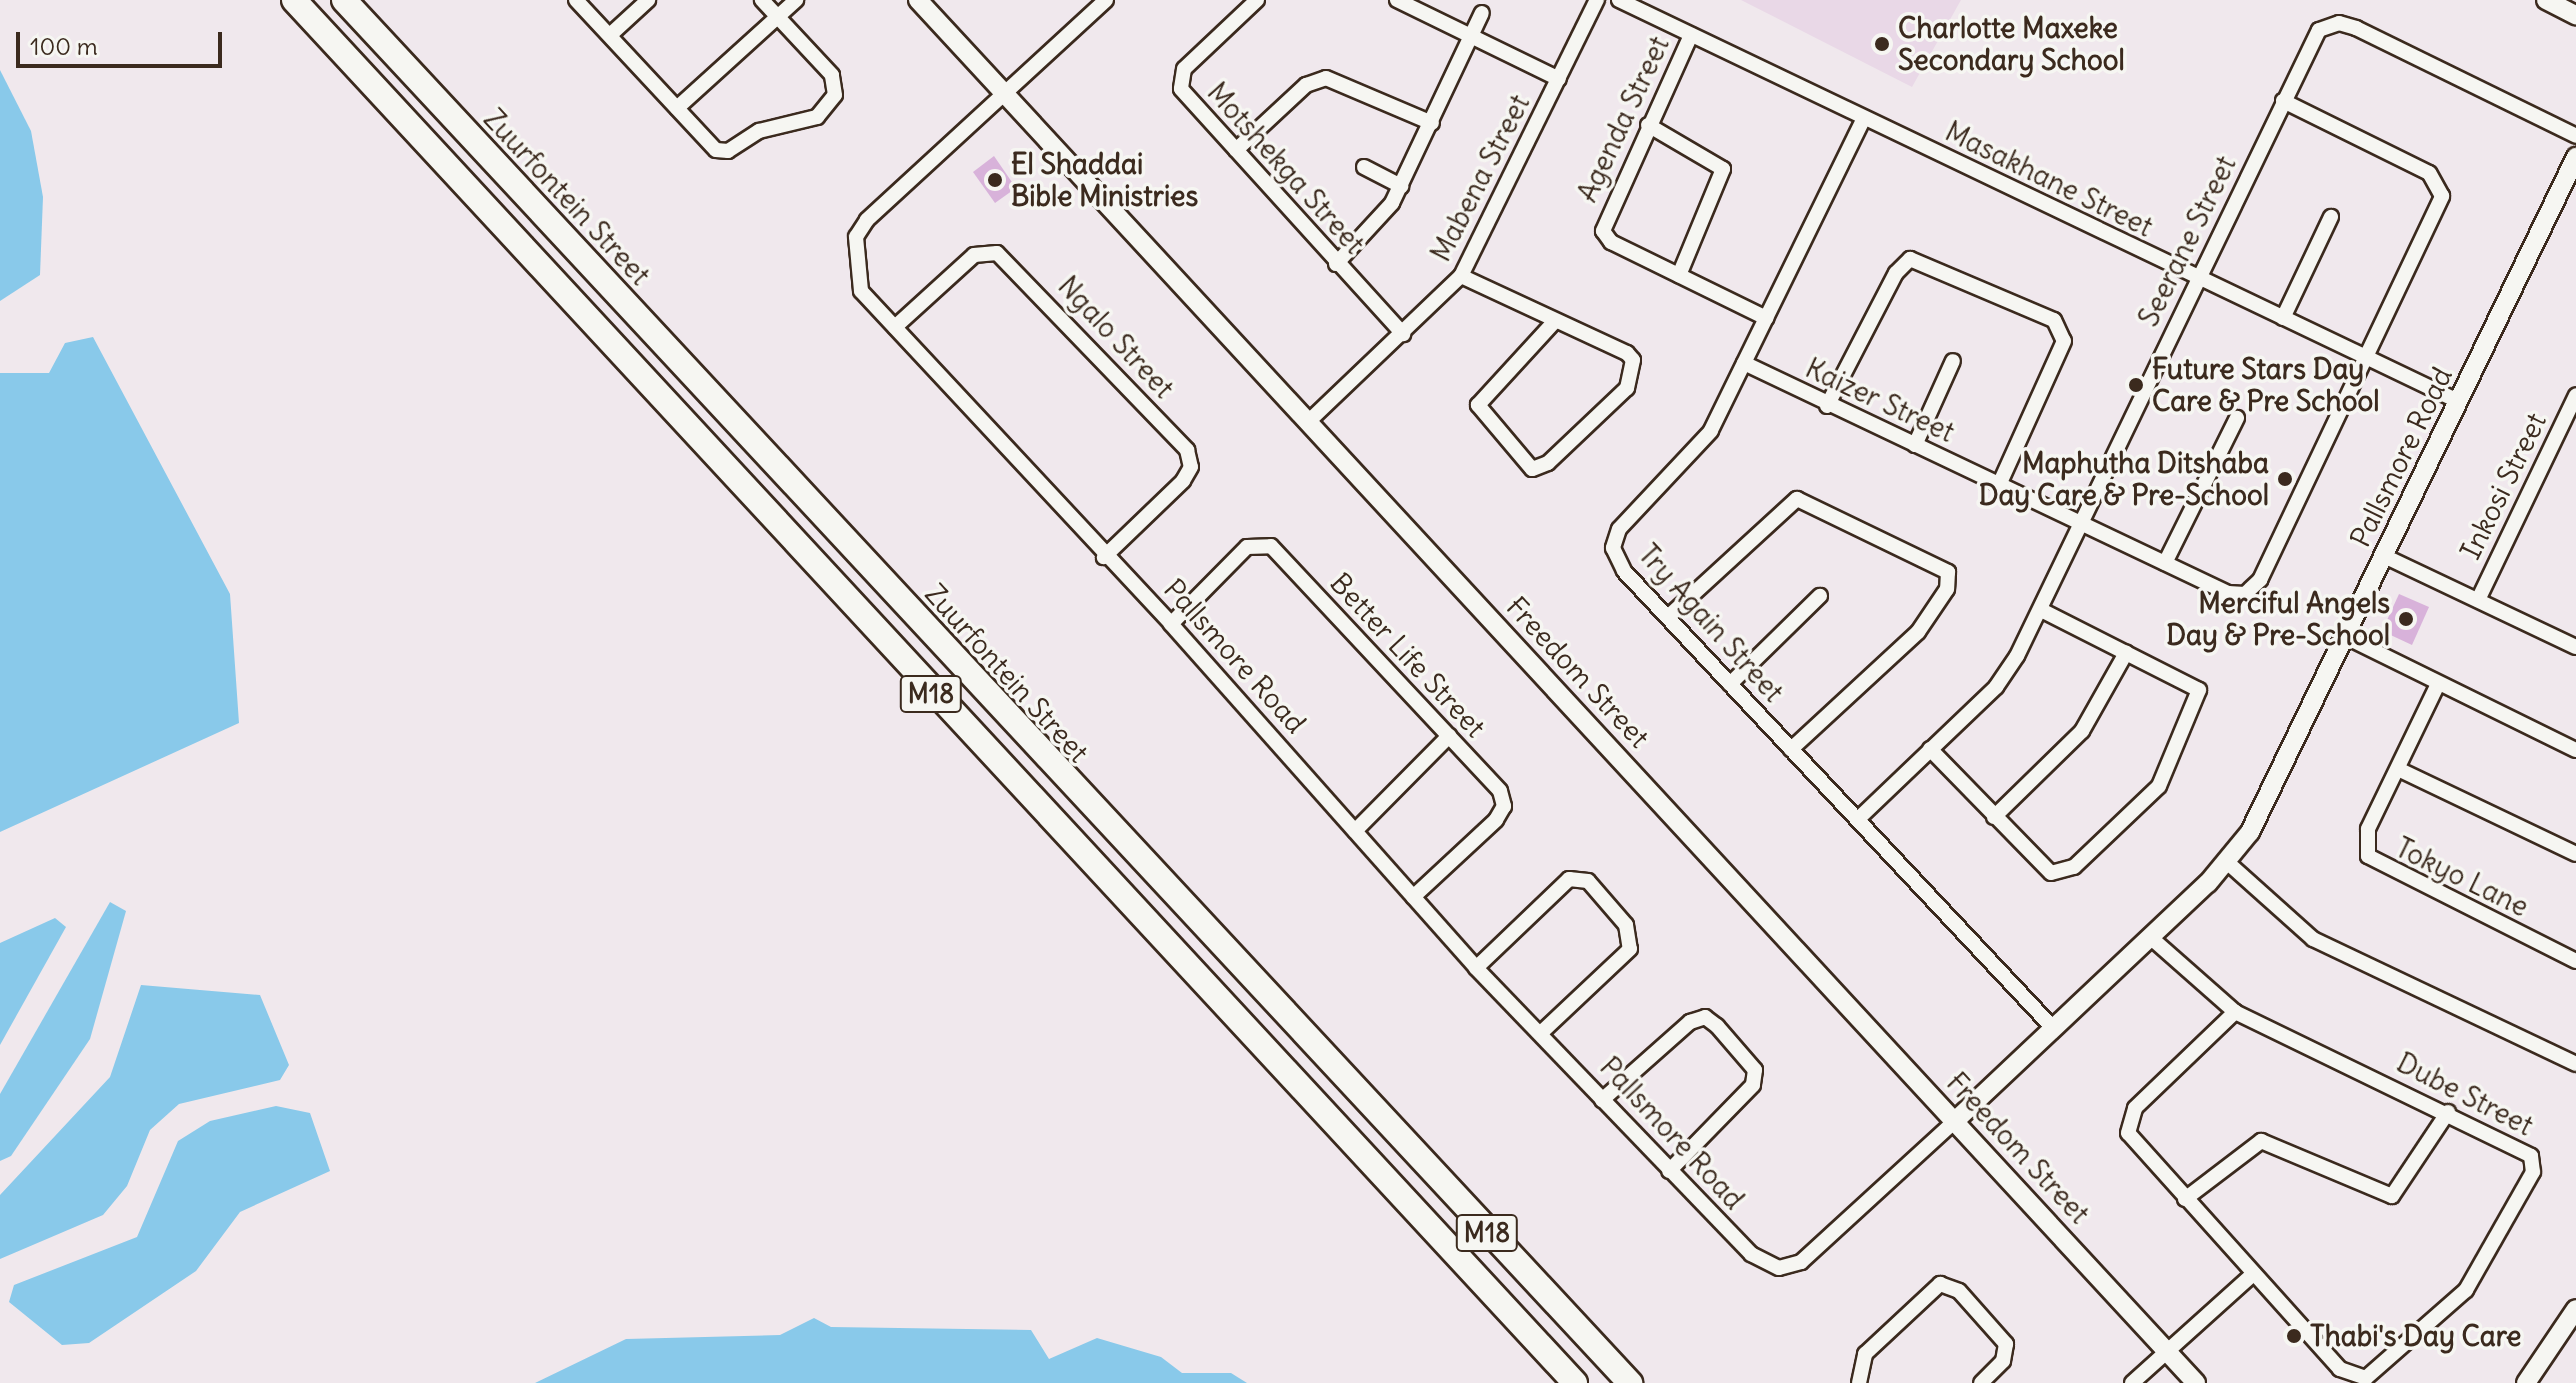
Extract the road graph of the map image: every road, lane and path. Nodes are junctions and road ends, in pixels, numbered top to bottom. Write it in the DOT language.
graph roads {
  1 [pos="294,0"];
  2 [pos="344,0"];
  3 [pos="576,0"];
  4 [pos="648,0"];
  5 [pos="762,0"];
  6 [pos="796,0"];
  7 [pos="918,0"];
  8 [pos="1106,0"];
  9 [pos="1257,0"];
  10 [pos="1397,0"];
  11 [pos="1597,0"];
  12 [pos="1619,0"];
  13 [pos="2546,0"];
  14 [pos="1482,13"];
  15 [pos="2576,15"];
  16 [pos="777,17"];
  17 [pos="610,35"];
  18 [pos="1691,35"];
  19 [pos="1472,37"];
  20 [pos="1559,79"];
  21 [pos="1003,93"];
  22 [pos="2283,101"];
  23 [pos="677,108"];
  24 [pos="1864,118"];
  25 [pos="1432,123"];
  26 [pos="1648,125"];
  27 [pos="2576,136"];
  28 [pos="1236,150"];
  29 [pos="2576,157"];
  30 [pos="1364,167"];
  31 [pos="1401,186"];
  32 [pos="2331,217"];
  33 [pos="1336,264"];
  34 [pos="1679,275"];
  35 [pos="1461,276"];
  36 [pos="2197,279"];
  37 [pos="1766,318"];
  38 [pos="2283,318"];
  39 [pos="1555,321"];
  40 [pos="895,327"];
  41 [pos="1403,334"];
  42 [pos="2366,357"];
  43 [pos="1953,361"];
  44 [pos="1744,363"];
  45 [pos="2576,395"];
  46 [pos="2458,401"];
  47 [pos="1827,406"];
  48 [pos="2237,418"];
  49 [pos="1308,422"];
  50 [pos="1915,445"];
  51 [pos="1999,485"];
  52 [pos="2083,523"];
  53 [pos="2384,556"];
  54 [pos="1104,557"];
  55 [pos="2165,563"];
  56 [pos="1820,596"];
  57 [pos="2478,600"];
  58 [pos="2041,610"];
  59 [pos="1668,617"];
  60 [pos="1171,624"];
  61 [pos="2346,637"];
  62 [pos="2576,647"];
  63 [pos="2126,653"];
  64 [pos="1730,684"];
  65 [pos="2438,684"];
  66 [pos="1449,736"];
  67 [pos="1791,749"];
  68 [pos="1930,749"];
  69 [pos="2576,750"];
  70 [pos="2398,769"];
  71 [pos="1994,817"];
  72 [pos="1858,819"];
  73 [pos="1355,831"];
  74 [pos="2576,854"];
  75 [pos="2228,863"];
  76 [pos="1413,897"];
  77 [pos="2150,937"];
  78 [pos="2576,961"];
  79 [pos="1476,968"];
  80 [pos="2235,1012"];
  81 [pos="2053,1028"];
  82 [pos="1541,1033"];
  83 [pos="2576,1064"];
  84 [pos="1602,1100"];
  85 [pos="2448,1112"];
  86 [pos="1955,1121"];
  87 [pos="1669,1171"];
  88 [pos="2185,1199"];
  89 [pos="2253,1274"];
  90 [pos="2576,1309"];
  91 [pos="2166,1351"];
  92 [pos="1575,1383"];
  93 [pos="1630,1383"];
  94 [pos="1859,1383"];
  95 [pos="1981,1383"];
  96 [pos="2132,1383"];
  97 [pos="2196,1383"];
  98 [pos="2526,1383"];
  1 -- 92 [label="main road, M18"];
  2 -- 93 [label="main road, Zuurfontein Street / M18"];
  3 -- 17 [label="street"];
  4 -- 17 [label="street"];
  5 -- 16 [label="street"];
  6 -- 16 [label="street"];
  7 -- 21 [label="street, Freedom Street"];
  8 -- 21 [label="street, Pallsmore Road"];
  9 -- 28 [label="street, Motshekga Street"];
  10 -- 19 [label="street"];
  11 -- 20 [label="street, Mabena Street"];
  12 -- 18 [label="street, Masakhane Street"];
  13 -- 15 [label="street"];
  14 -- 19 [label="street"];
  16 -- 23 [label="street"];
  16 -- 23 [label="street"];
  17 -- 23 [label="street"];
  18 -- 24 [label="street, Masakhane Street"];
  18 -- 26 [label="street, Agenda Street"];
  19 -- 20 [label="street"];
  19 -- 25 [label="street"];
  20 -- 35 [label="street, Mabena Street"];
  21 -- 40 [label="street, Pallsmore Road"];
  21 -- 49 [label="street, Freedom Street"];
  22 -- 27 [label="street, Seerane Street"];
  22 -- 36 [label="street, Seerane Street"];
  22 -- 42 [label="street, Kaizer Street"];
  24 -- 36 [label="street, Masakhane Street"];
  24 -- 37 [label="street, Try Again Street"];
  25 -- 28 [label="street"];
  25 -- 31 [label="street"];
  26 -- 34 [label="street"];
  26 -- 34 [label="street, Agenda Street"];
  28 -- 33 [label="street, Motshekga Street"];
  29 -- 46 [label="street, Pallsmore Road"];
  30 -- 31 [label="street"];
  31 -- 33 [label="street"];
  32 -- 38 [label="street"];
  33 -- 41 [label="street, Motshekga Street"];
  34 -- 37 [label="street, Agenda Street"];
  35 -- 39 [label="street"];
  35 -- 41 [label="street, Mabena Street"];
  36 -- 38 [label="street, Masakhane Street"];
  36 -- 52 [label="street, Seerane Street"];
  37 -- 44 [label="street, Try Again Street"];
  38 -- 42 [label="street, Masakhane Street"];
  39 -- 39 [label="street"];
  40 -- 54 [label="street, Pallsmore Road"];
  40 -- 54 [label="street, Ngalo Street"];
  41 -- 49 [label="street, Mabena Street"];
  42 -- 46 [label="street, Masakhane Street"];
  42 -- 55 [label="street, Kaizer Street"];
  43 -- 50 [label="street"];
  44 -- 47 [label="street, Kaizer Street"];
  44 -- 59 [label="street, Try Again Street"];
  45 -- 57 [label="street, Inkosi Street"];
  46 -- 53 [label="street, Pallsmore Road"];
  47 -- 50 [label="street, Kaizer Street"];
  47 -- 51 [label="street"];
  48 -- 55 [label="street"];
  49 -- 86 [label="street, Freedom Street"];
  50 -- 51 [label="street, Kaizer Street"];
  51 -- 52 [label="street, Kaizer Street"];
  52 -- 55 [label="street, Kaizer Street"];
  52 -- 58 [label="street, Seerane Street"];
  53 -- 57 [label="street"];
  53 -- 61 [label="street, Pallsmore Road"];
  54 -- 60 [label="street, Pallsmore Road"];
  56 -- 64 [label="street"];
  57 -- 62 [label="street"];
  58 -- 63 [label="street"];
  58 -- 68 [label="street, Seerane Street"];
  59 -- 64 [label="street, Try Again Street"];
  59 -- 67 [label="street"];
  60 -- 66 [label="street, Better Life Street"];
  60 -- 73 [label="street, Pallsmore Road"];
  61 -- 65 [label="street"];
  61 -- 75 [label="street, Pallsmore Road"];
  63 -- 71 [label="street"];
  63 -- 71 [label="street"];
  64 -- 67 [label="street, Try Again Street"];
  65 -- 69 [label="street"];
  65 -- 70 [label="street, Tokyo Lane"];
  66 -- 73 [label="street"];
  66 -- 76 [label="street, Better Life Street"];
  67 -- 72 [label="street, Try Again Street"];
  68 -- 71 [label="street"];
  68 -- 72 [label="street, Seerane Street"];
  70 -- 74 [label="street"];
  70 -- 78 [label="street, Tokyo Lane"];
  72 -- 81 [label="street, Try Again Street"];
  73 -- 76 [label="street, Pallsmore Road"];
  75 -- 77 [label="street, Pallsmore Road"];
  75 -- 83 [label="street"];
  76 -- 79 [label="street, Pallsmore Road"];
  77 -- 80 [label="street, Dube Street"];
  77 -- 81 [label="street, Pallsmore Road"];
  79 -- 82 [label="street, Pallsmore Road"];
  79 -- 82 [label="street"];
  80 -- 85 [label="street, Dube Street"];
  80 -- 88 [label="street"];
  81 -- 86 [label="street, Pallsmore Road"];
  82 -- 84 [label="street, Pallsmore Road"];
  84 -- 87 [label="street, Pallsmore Road"];
  84 -- 87 [label="street"];
  85 -- 88 [label="street"];
  85 -- 89 [label="street, Dube Street"];
  86 -- 87 [label="street, Pallsmore Road"];
  86 -- 91 [label="street, Freedom Street"];
  88 -- 89 [label="street"];
  89 -- 91 [label="street"];
  90 -- 98 [label="street"];
  91 -- 96 [label="street"];
  91 -- 97 [label="street, Freedom Street"];
  94 -- 95 [label="street"];
}
